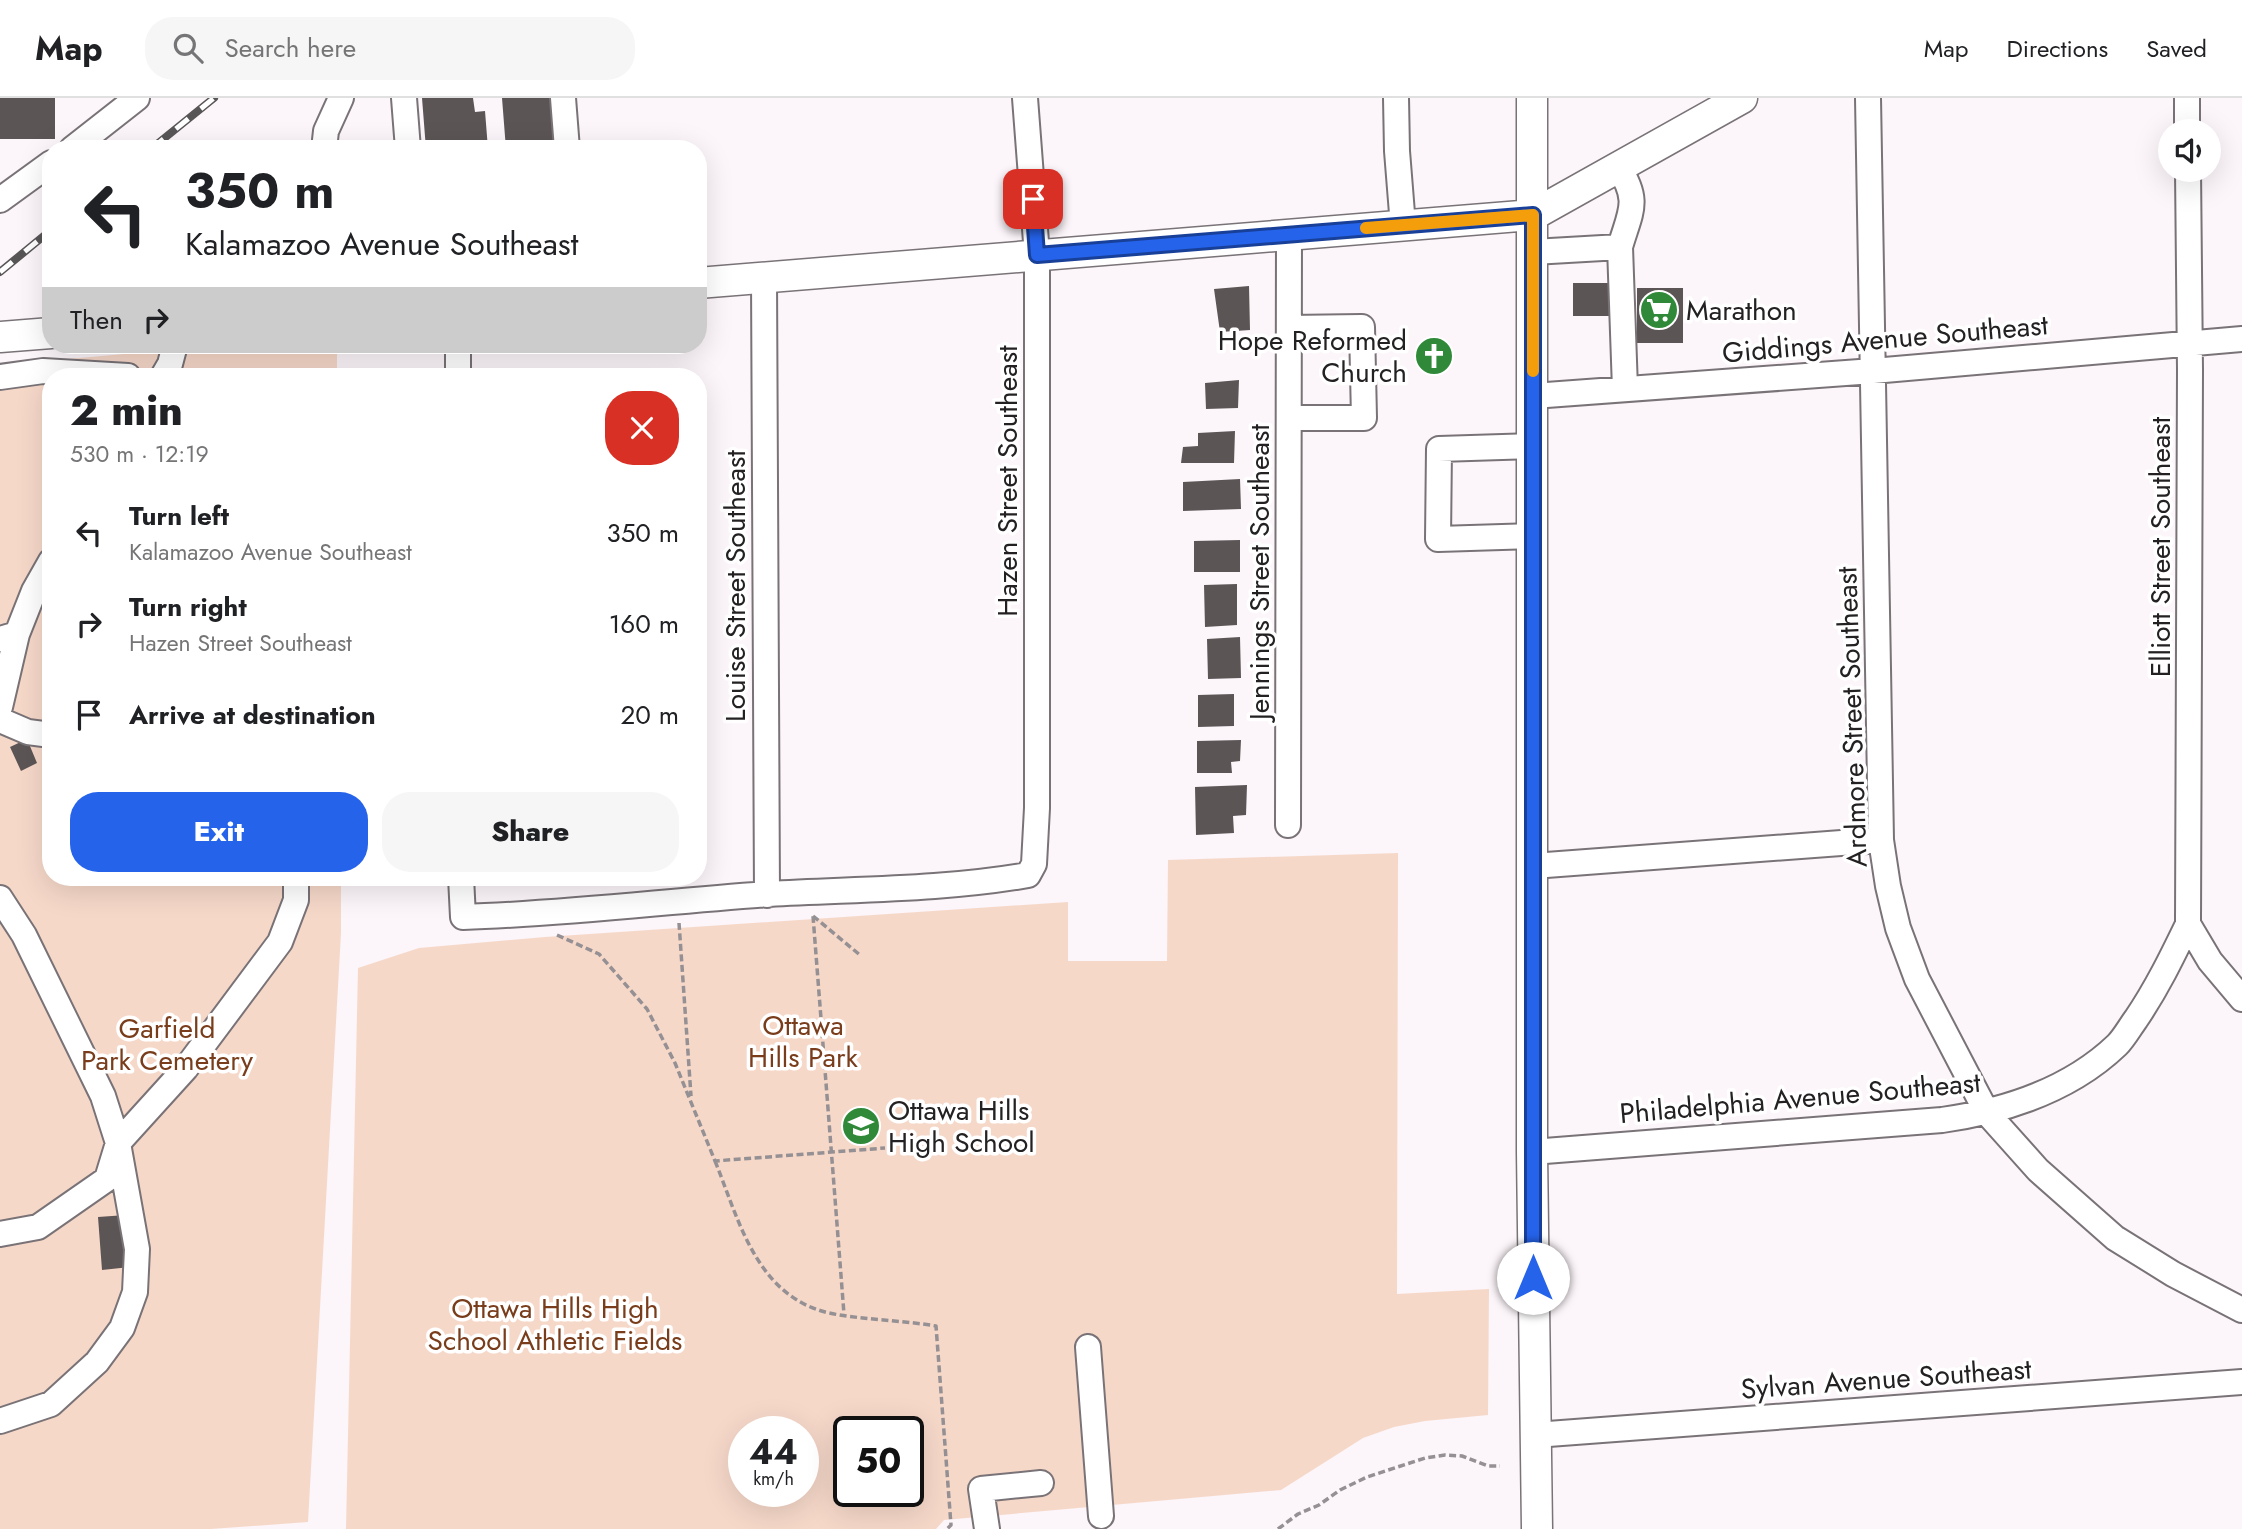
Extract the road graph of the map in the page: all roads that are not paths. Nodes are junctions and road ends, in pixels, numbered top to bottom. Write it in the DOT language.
graph roads {
  1 [pos="137,98"];
  2 [pos="341,98"];
  3 [pos="404,98"];
  4 [pos="563,98"];
  5 [pos="1025,98"];
  6 [pos="1396,98"];
  7 [pos="1532,98"];
  8 [pos="1742,98"];
  9 [pos="1868,98"];
  10 [pos="2187,98"];
  11 [pos="2187,119"];
  12 [pos="83,140"];
  13 [pos="325,140"];
  14 [pos="407,140"];
  15 [pos="566,140"];
  16 [pos="1618,167"];
  17 [pos="42,170"];
  18 [pos="2188,182"];
  19 [pos="0,200"];
  20 [pos="1533,215"];
  21 [pos="1403,226"];
  22 [pos="1289,235"];
  23 [pos="1620,247"];
  24 [pos="1533,252"];
  25 [pos="1037,255"];
  26 [pos="764,278"];
  27 [pos="707,282"];
  28 [pos="1289,328"];
  29 [pos="42,334"];
  30 [pos="0,337"];
  31 [pos="2242,340"];
  32 [pos="2190,343"];
  33 [pos="42,371"];
  34 [pos="1873,371"];
  35 [pos="0,377"];
  36 [pos="1625,389"];
  37 [pos="1533,396"];
  38 [pos="1289,418"];
  39 [pos="1533,446"];
  40 [pos="1533,536"];
  41 [pos="42,577"];
  42 [pos="9,637"];
  43 [pos="0,708"];
  44 [pos="0,720"];
  45 [pos="42,734"];
  46 [pos="1288,825"];
  47 [pos="1881,840"];
  48 [pos="1533,866"];
  49 [pos="296,886"];
  50 [pos="461,886"];
  51 [pos="767,895"];
  52 [pos="0,898"];
  53 [pos="2188,924"];
  54 [pos="2242,999"];
  55 [pos="1987,1113"];
  56 [pos="118,1143"];
  57 [pos="1532,1152"];
  58 [pos="0,1234"];
  59 [pos="119,1268"];
  60 [pos="2242,1310"];
  61 [pos="122,1328"];
  62 [pos="1088,1347"];
  63 [pos="2242,1382"];
  64 [pos="0,1421"];
  65 [pos="1535,1435"];
  66 [pos="1041,1483"];
  67 [pos="1101,1516"];
  68 [pos="987,1529"];
  69 [pos="1536,1529"];
  1 -- 12 [label="street"];
  2 -- 13 [label="street"];
  3 -- 14 [label="street"];
  4 -- 15 [label="street"];
  5 -- 25 [label="street, Hazen Street Southeast"];
  6 -- 21 [label="street"];
  7 -- 20 [label="main road"];
  8 -- 16 [label="main road"];
  9 -- 34 [label="street, Ardmore Street Southeast"];
  10 -- 11 [label="street"];
  16 -- 20 [label="main road"];
  16 -- 23 [label="street"];
  17 -- 19 [label="street"];
  18 -- 32 [label="street, Elliott Street Southeast"];
  20 -- 21 [label="main road"];
  20 -- 24 [label="main road"];
  21 -- 22 [label="main road"];
  22 -- 25 [label="main road"];
  22 -- 28 [label="street, Jennings Street Southeast"];
  23 -- 24 [label="street"];
  23 -- 36 [label="street"];
  24 -- 37 [label="main road"];
  25 -- 26 [label="main road"];
  25 -- 51 [label="street, Hazen Street Southeast"];
  26 -- 27 [label="main road"];
  26 -- 51 [label="street, Louise Street Southeast"];
  28 -- 38 [label="street, Jennings Street Southeast"];
  28 -- 38 [label="street"];
  29 -- 30 [label="main road"];
  31 -- 32 [label="street, Giddings Avenue Southeast"];
  32 -- 34 [label="street, Giddings Avenue Southeast"];
  32 -- 53 [label="street, Elliott Street Southeast"];
  33 -- 35 [label="street"];
  34 -- 36 [label="street, Giddings Avenue Southeast"];
  34 -- 47 [label="street, Ardmore Street Southeast"];
  36 -- 37 [label="street, Giddings Avenue Southeast"];
  37 -- 39 [label="main road"];
  38 -- 46 [label="street, Jennings Street Southeast"];
  39 -- 40 [label="main road"];
  39 -- 40 [label="street"];
  40 -- 48 [label="main road"];
  41 -- 42 [label="street"];
  42 -- 43 [label="street"];
  44 -- 45 [label="street"];
  47 -- 48 [label="street"];
  47 -- 55 [label="street, Ardmore Street Southeast"];
  48 -- 57 [label="main road"];
  49 -- 56 [label="street"];
  50 -- 51 [label="street"];
  52 -- 56 [label="street"];
  53 -- 54 [label="street"];
  53 -- 55 [label="street, Philadelphia Avenue Southeast"];
  55 -- 57 [label="street, Philadelphia Avenue Southeast"];
  55 -- 60 [label="street, Ardmore Street Southeast"];
  56 -- 58 [label="street"];
  56 -- 61 [label="street"];
  57 -- 65 [label="main road"];
  59 -- 61 [label="street"];
  61 -- 64 [label="street"];
  62 -- 67 [label="street"];
  63 -- 65 [label="street, Sylvan Avenue Southeast"];
  65 -- 69 [label="main road"];
  66 -- 68 [label="street"];
}
